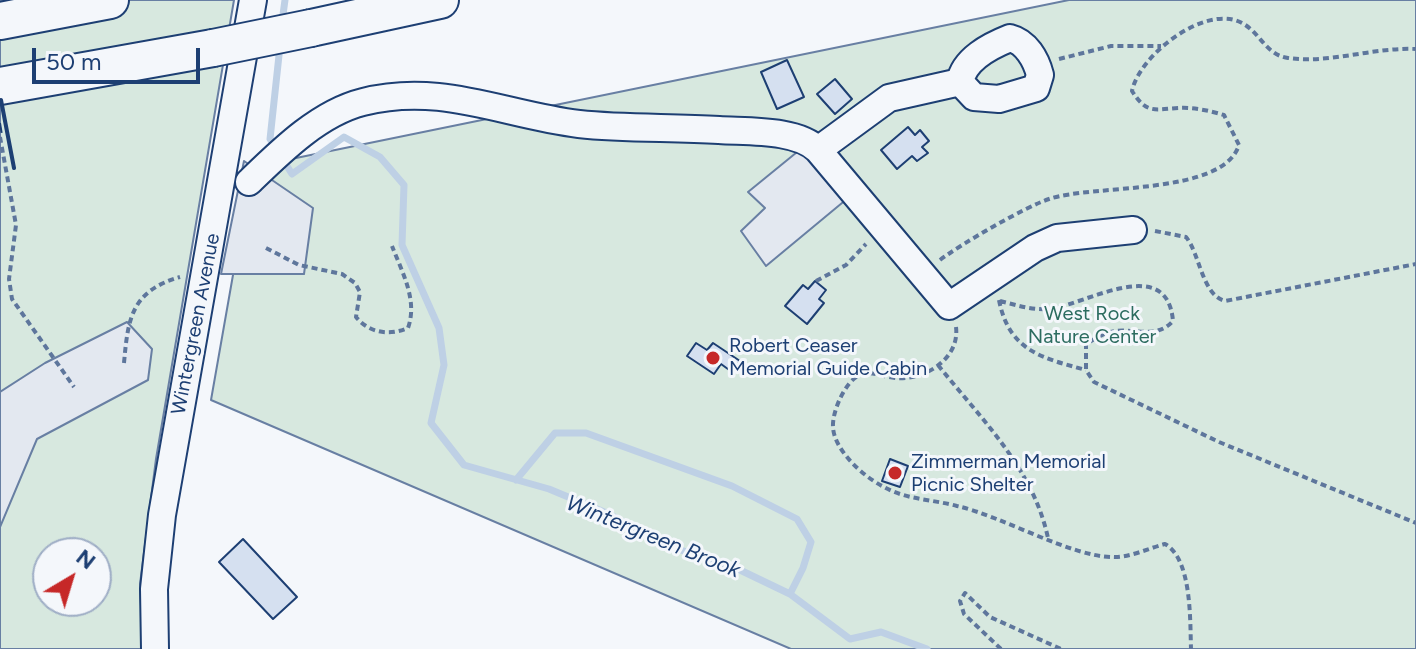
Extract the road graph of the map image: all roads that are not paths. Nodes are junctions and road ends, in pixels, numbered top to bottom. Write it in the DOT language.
graph roads {
  1 [pos="110,0"];
  2 [pos="253,0"];
  3 [pos="440,0"];
  4 [pos="0,21"];
  5 [pos="960,82"];
  6 [pos="0,86"];
  7 [pos="818,150"];
  8 [pos="258,174"];
  9 [pos="1133,230"];
  10 [pos="155,649"];
  1 -- 4 [label="highway"];
  2 -- 10 [label="street, Wintergreen Avenue"];
  3 -- 6 [label="highway, bridge"];
  5 -- 5 [label="street"];
  5 -- 7 [label="street"];
  7 -- 8 [label="street"];
  7 -- 9 [label="street"];
}
